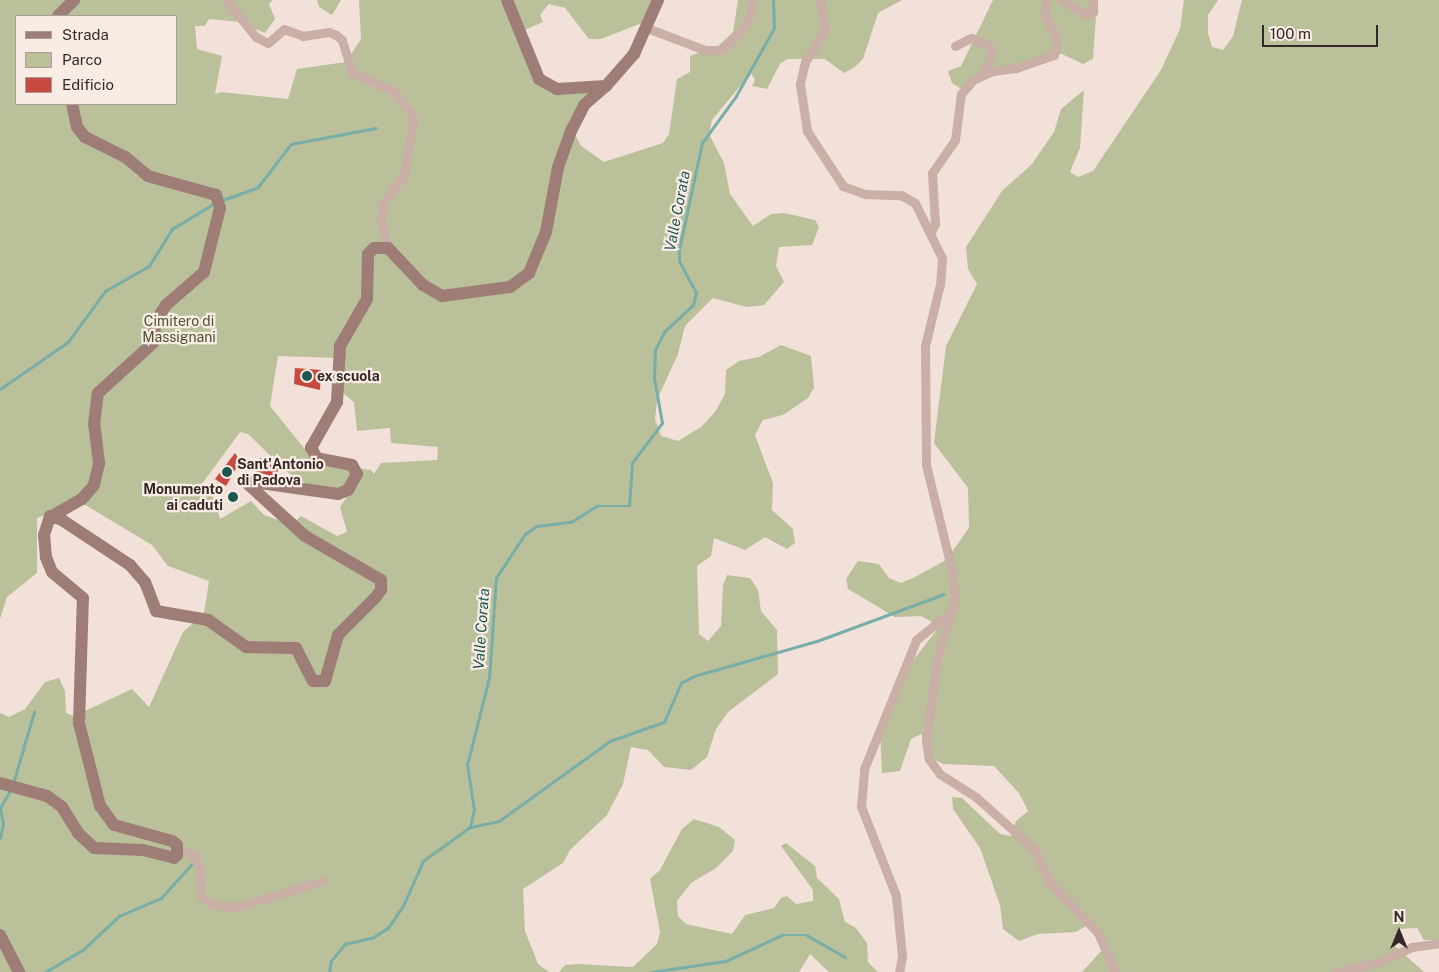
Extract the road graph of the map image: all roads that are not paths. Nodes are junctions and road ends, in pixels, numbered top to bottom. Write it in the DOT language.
graph roads {
  1 [pos="74,0"];
  2 [pos="226,0"];
  3 [pos="507,0"];
  4 [pos="658,0"];
  5 [pos="753,0"];
  6 [pos="1046,0"];
  7 [pos="1061,0"];
  8 [pos="1093,0"];
  9 [pos="820,1"];
  10 [pos="59,15"];
  11 [pos="647,28"];
  12 [pos="955,46"];
  13 [pos="984,74"];
  14 [pos="606,86"];
  15 [pos="72,105"];
  16 [pos="931,232"];
  17 [pos="388,248"];
  18 [pos="54,515"];
  19 [pos="953,610"];
  20 [pos="0,783"];
  21 [pos="178,852"];
  22 [pos="324,881"];
  23 [pos="0,935"];
  24 [pos="1439,943"];
  25 [pos="19,972"];
  26 [pos="899,972"];
  27 [pos="1115,972"];
  28 [pos="1336,972"];
  1 -- 10 [label="street"];
  2 -- 17 [label="street"];
  3 -- 14 [label="street"];
  4 -- 11 [label="street"];
  5 -- 11 [label="street"];
  6 -- 13 [label="street"];
  7 -- 8 [label="street"];
  9 -- 16 [label="street"];
  11 -- 14 [label="street"];
  12 -- 13 [label="street"];
  13 -- 16 [label="street"];
  14 -- 17 [label="street"];
  15 -- 18 [label="street"];
  16 -- 19 [label="street"];
  17 -- 18 [label="street"];
  18 -- 21 [label="street"];
  19 -- 26 [label="street"];
  19 -- 27 [label="street"];
  20 -- 21 [label="street"];
  21 -- 22 [label="street"];
  23 -- 25 [label="street"];
  24 -- 28 [label="street"];
}
